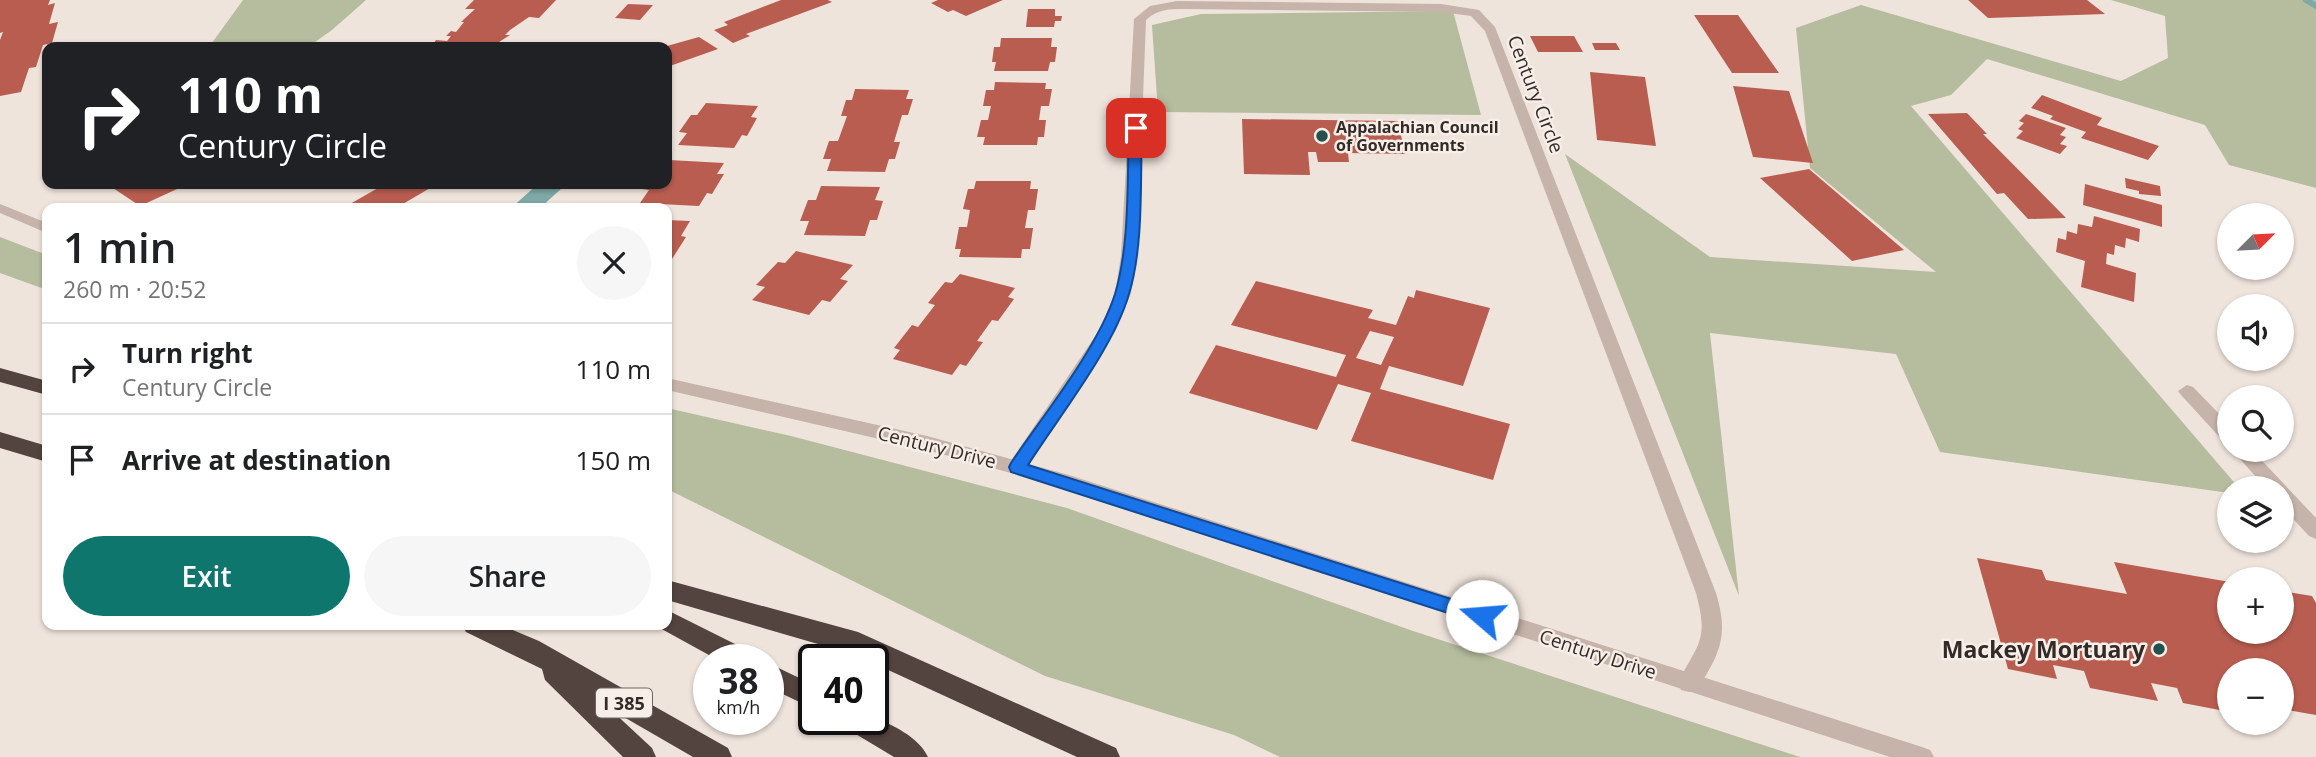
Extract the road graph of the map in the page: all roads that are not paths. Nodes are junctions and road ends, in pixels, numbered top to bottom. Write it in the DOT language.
graph roads {
  1 [pos="0,208"];
  2 [pos="42,226"];
  3 [pos="0,375"];
  4 [pos="672,385"];
  5 [pos="42,387"];
  6 [pos="2187,391"];
  7 [pos="2217,423"];
  8 [pos="0,440"];
  9 [pos="42,453"];
  10 [pos="2252,462"];
  11 [pos="1017,467"];
  12 [pos="2266,476"];
  13 [pos="2294,507"];
  14 [pos="2316,531"];
  15 [pos="672,591"];
  16 [pos="672,623"];
  17 [pos="486,630"];
  18 [pos="712,644"];
  19 [pos="530,649"];
  20 [pos="1689,683"];
  21 [pos="884,735"];
  22 [pos="642,757"];
  23 [pos="718,757"];
  24 [pos="915,757"];
  25 [pos="1106,757"];
  26 [pos="1922,757"];
  1 -- 2 [label="street"];
  3 -- 5 [label="highway"];
  4 -- 11 [label="street, Century Drive"];
  6 -- 7 [label="street"];
  8 -- 9 [label="highway"];
  10 -- 12 [label="street"];
  11 -- 20 [label="street, Century Drive"];
  11 -- 20 [label="street, Century Circle"];
  13 -- 14 [label="street"];
  15 -- 25 [label="highway"];
  16 -- 18 [label="highway"];
  17 -- 19 [label="highway, I 385"];
  19 -- 22 [label="highway"];
  19 -- 23 [label="highway, I 385"];
  20 -- 26 [label="street, Century Drive"];
  21 -- 24 [label="highway"];
}
